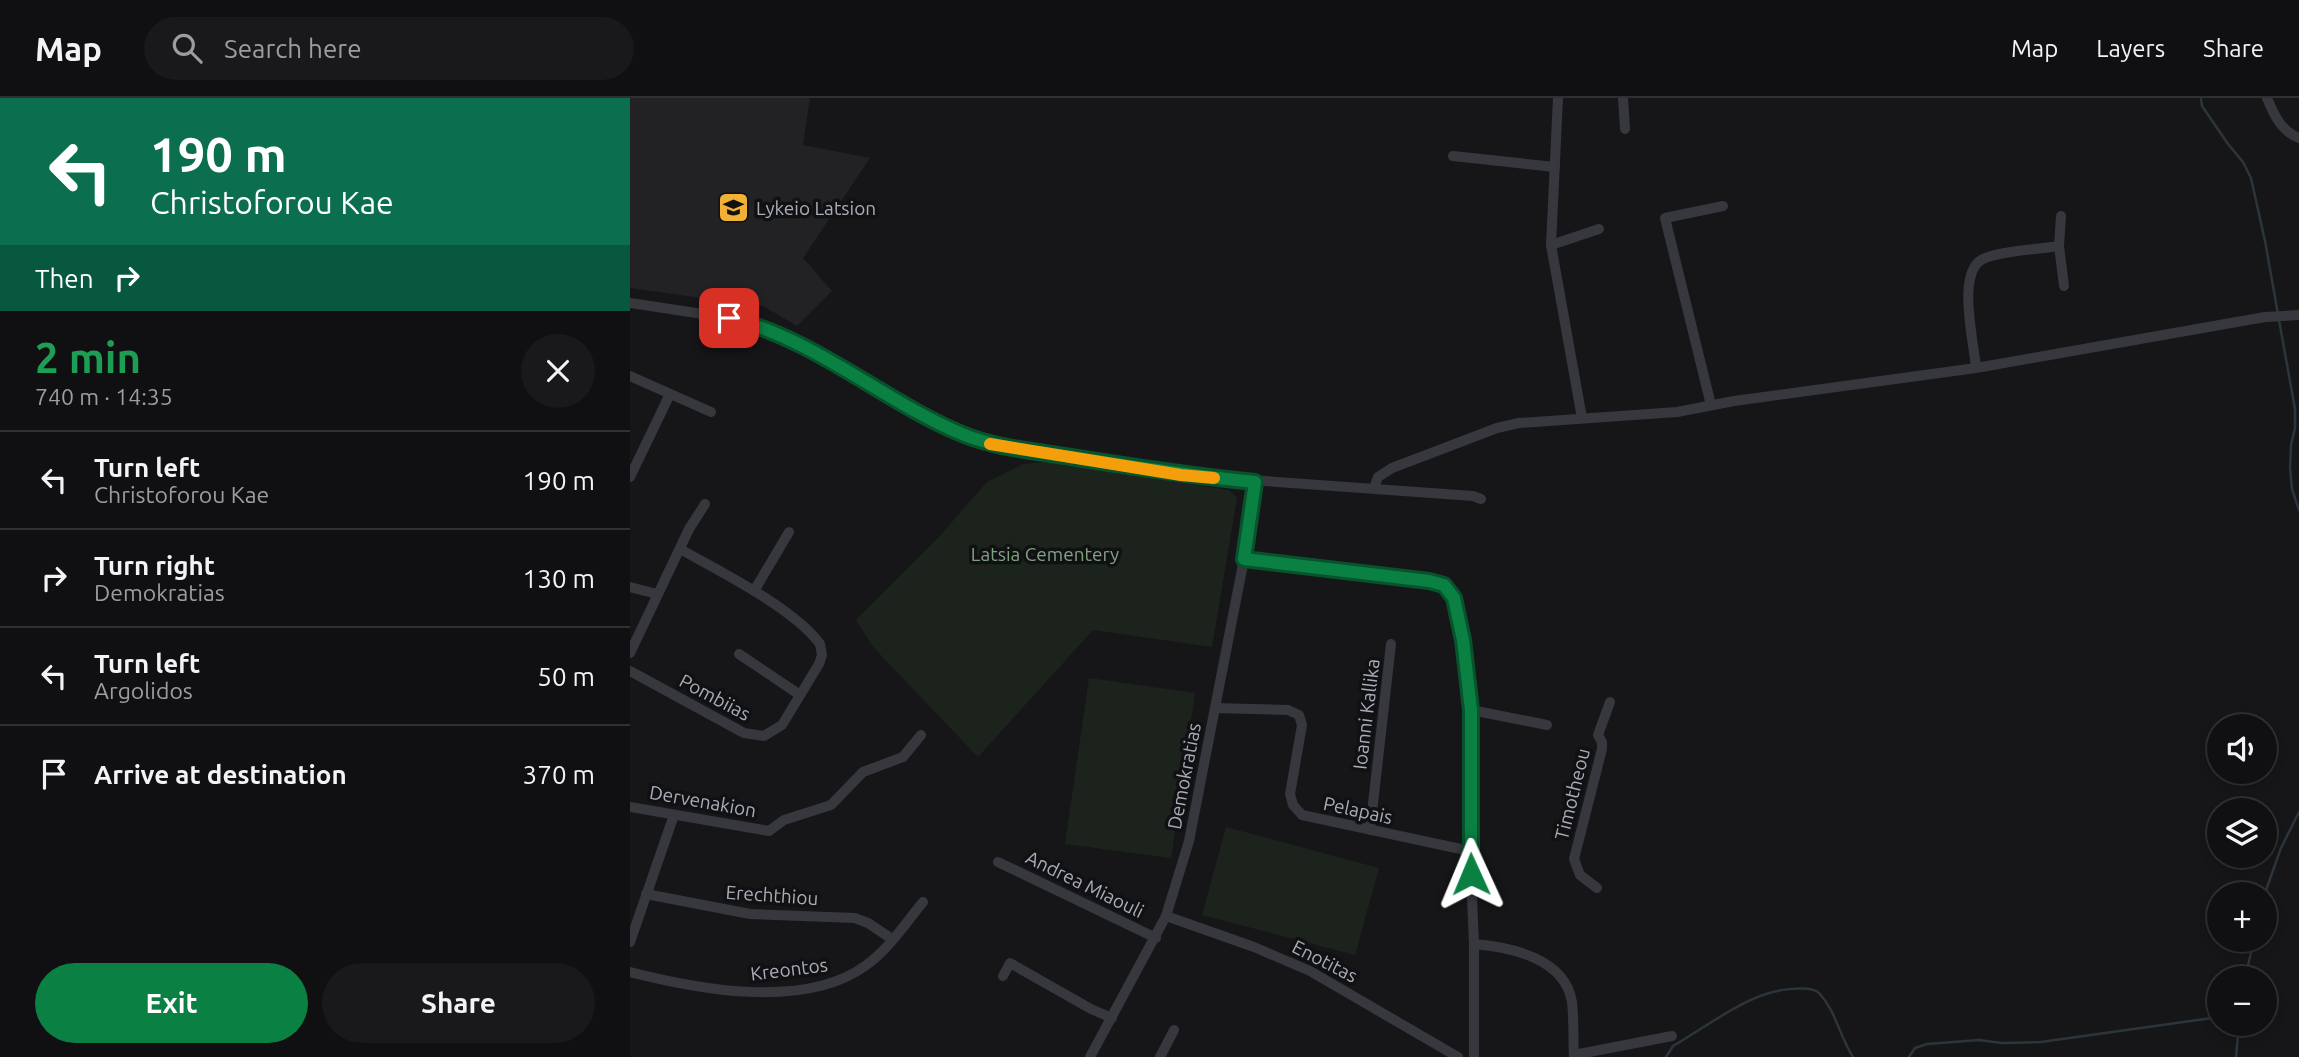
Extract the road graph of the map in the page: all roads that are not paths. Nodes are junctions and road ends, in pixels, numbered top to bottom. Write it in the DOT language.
graph roads {
  1 [pos="1558,98"];
  2 [pos="1623,98"];
  3 [pos="2267,98"];
  4 [pos="1625,129"];
  5 [pos="2299,138"];
  6 [pos="1452,156"];
  7 [pos="1555,167"];
  8 [pos="1723,206"];
  9 [pos="2062,216"];
  10 [pos="1599,229"];
  11 [pos="1551,245"];
  12 [pos="2059,246"];
  13 [pos="2064,286"];
  14 [pos="630,303"];
  15 [pos="2293,315"];
  16 [pos="1976,368"];
  17 [pos="630,376"];
  18 [pos="670,394"];
  19 [pos="1711,405"];
  20 [pos="711,412"];
  21 [pos="1582,418"];
  22 [pos="630,477"];
  23 [pos="1255,482"];
  24 [pos="1374,488"];
  25 [pos="1481,499"];
  26 [pos="705,504"];
  27 [pos="789,532"];
  28 [pos="680,549"];
  29 [pos="1244,559"];
  30 [pos="630,587"];
  31 [pos="754,591"];
  32 [pos="657,594"];
  33 [pos="1391,644"];
  34 [pos="630,653"];
  35 [pos="739,654"];
  36 [pos="630,671"];
  37 [pos="800,695"];
  38 [pos="1611,702"];
  39 [pos="1215,708"];
  40 [pos="1471,710"];
  41 [pos="1546,725"];
  42 [pos="921,735"];
  43 [pos="630,807"];
  44 [pos="674,815"];
  45 [pos="1370,830"];
  46 [pos="1470,851"];
  47 [pos="998,862"];
  48 [pos="1597,888"];
  49 [pos="646,894"];
  50 [pos="923,902"];
  51 [pos="1166,916"];
  52 [pos="1156,938"];
  53 [pos="891,939"];
  54 [pos="630,942"];
  55 [pos="1474,944"];
  56 [pos="630,972"];
  57 [pos="1003,976"];
  58 [pos="1112,1018"];
  59 [pos="1174,1030"];
  60 [pos="1672,1036"];
  61 [pos="1574,1056"];
  62 [pos="1090,1057"];
  63 [pos="1160,1057"];
  64 [pos="1458,1057"];
  65 [pos="1474,1057"];
  1 -- 7 [label="street"];
  2 -- 4 [label="street"];
  3 -- 5 [label="street"];
  6 -- 7 [label="street"];
  7 -- 11 [label="street"];
  8 -- 19 [label="street"];
  9 -- 12 [label="street"];
  10 -- 11 [label="street"];
  11 -- 21 [label="street"];
  12 -- 13 [label="street"];
  12 -- 16 [label="street"];
  14 -- 23 [label="street"];
  15 -- 16 [label="street"];
  16 -- 19 [label="street"];
  17 -- 18 [label="street"];
  18 -- 20 [label="street"];
  18 -- 22 [label="street"];
  19 -- 21 [label="street"];
  21 -- 24 [label="street"];
  23 -- 24 [label="street"];
  23 -- 29 [label="street, Demokratias"];
  24 -- 25 [label="street"];
  26 -- 28 [label="street"];
  27 -- 31 [label="street"];
  28 -- 31 [label="street"];
  28 -- 32 [label="street"];
  29 -- 39 [label="street, Demokratias"];
  29 -- 40 [label="street"];
  30 -- 32 [label="street"];
  31 -- 37 [label="street, Pombiias"];
  32 -- 34 [label="street"];
  33 -- 45 [label="street, Ioanni Kallika"];
  35 -- 37 [label="street"];
  36 -- 37 [label="street, Pombiias"];
  38 -- 48 [label="street, Timotheou"];
  39 -- 45 [label="street, Pelapais"];
  39 -- 51 [label="street, Demokratias"];
  40 -- 41 [label="street"];
  40 -- 46 [label="street"];
  42 -- 44 [label="street, Dervenakion"];
  43 -- 44 [label="street, Dervenakion"];
  44 -- 49 [label="street"];
  45 -- 46 [label="street, Pelapais"];
  46 -- 55 [label="street"];
  47 -- 52 [label="street, Andrea Miaouli"];
  49 -- 53 [label="street, Erechthiou"];
  49 -- 54 [label="street"];
  50 -- 53 [label="street, Kreontos"];
  51 -- 52 [label="street, Demokratias"];
  51 -- 64 [label="street, Enotitas"];
  52 -- 58 [label="street, Demokratias"];
  53 -- 56 [label="street, Kreontos"];
  55 -- 61 [label="street"];
  55 -- 65 [label="street"];
  57 -- 58 [label="street"];
  58 -- 62 [label="street, Demokratias"];
  59 -- 63 [label="street"];
  60 -- 61 [label="street"];
}
